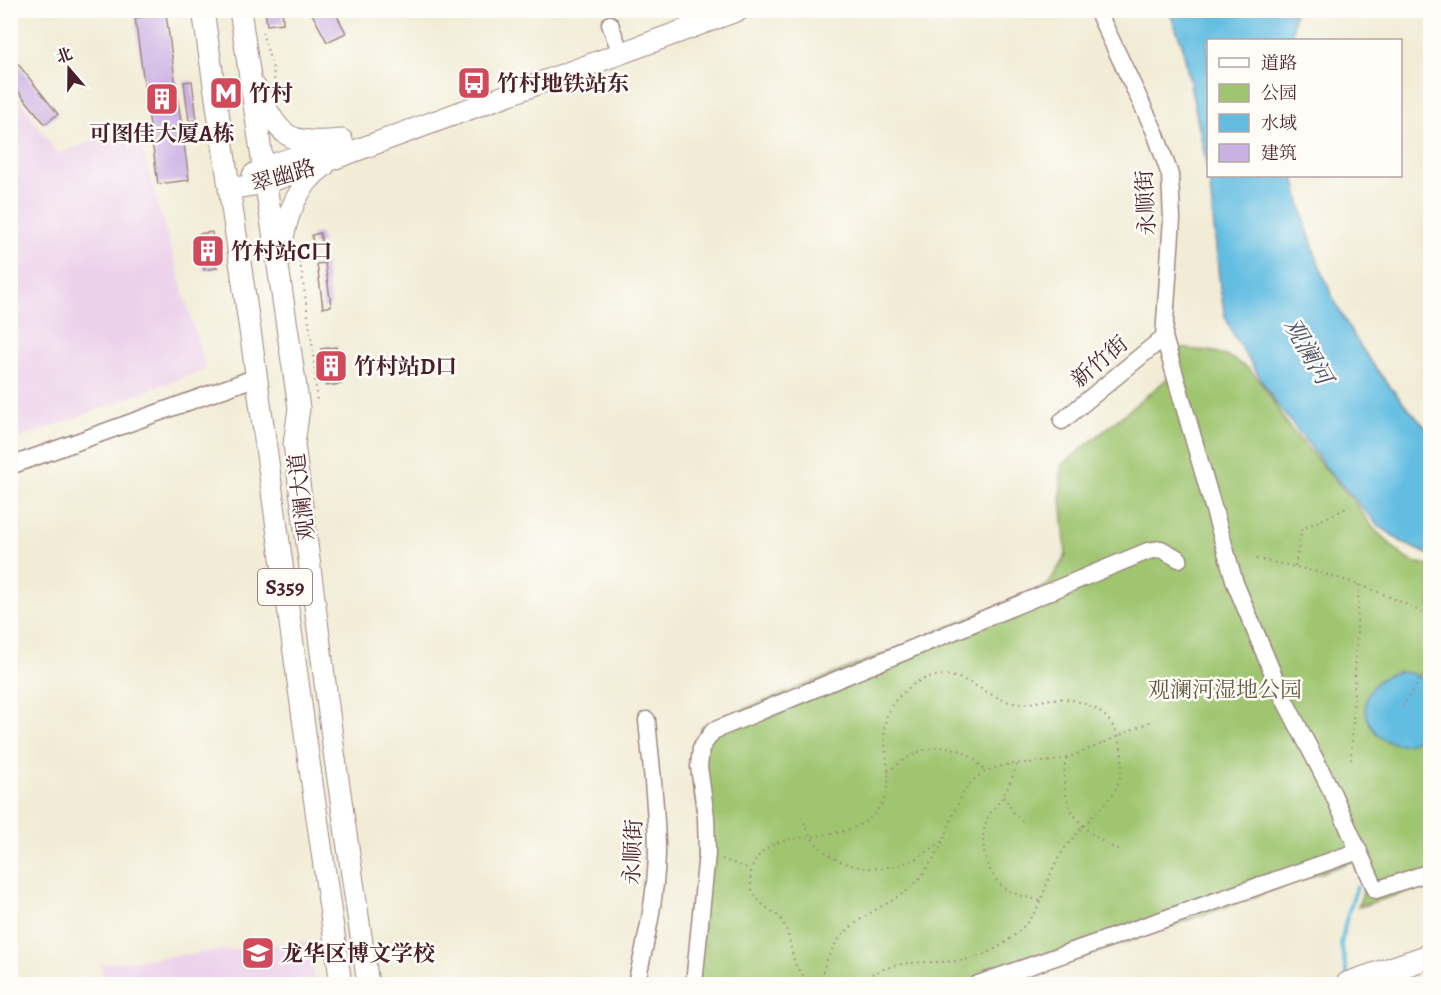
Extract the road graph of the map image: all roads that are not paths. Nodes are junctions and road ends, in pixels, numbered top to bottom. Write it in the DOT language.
graph roads {
  1 [pos="203,10"];
  2 [pos="240,10"];
  3 [pos="697,10"];
  4 [pos="739,10"];
  5 [pos="1097,10"];
  6 [pos="615,40"];
  7 [pos="247,64"];
  8 [pos="345,147"];
  9 [pos="264,176"];
  10 [pos="229,189"];
  11 [pos="280,281"];
  12 [pos="1164,337"];
  13 [pos="257,377"];
  14 [pos="1062,421"];
  15 [pos="10,466"];
  16 [pos="1179,559"];
  17 [pos="647,720"];
  18 [pos="1359,851"];
  19 [pos="1431,872"];
  20 [pos="1431,956"];
  21 [pos="341,984"];
  22 [pos="368,984"];
  23 [pos="636,984"];
  24 [pos="694,984"];
  25 [pos="978,984"];
  26 [pos="1348,984"];
  1 -- 10 [label="main road, 观澜大道 / S359"];
  2 -- 7 [label="main road, 观澜大道 / S359"];
  3 -- 6 [label="main road, 翠幽路"];
  4 -- 6 [label="main road, 翠幽路"];
  5 -- 12 [label="street, 永顺街"];
  6 -- 8 [label="main road, 翠幽路"];
  7 -- 8 [label="main road"];
  7 -- 9 [label="main road, 观澜大道 / S359"];
  8 -- 9 [label="main road, 翠幽路"];
  8 -- 11 [label="main road"];
  9 -- 10 [label="main road, 翠幽路"];
  9 -- 11 [label="main road, 观澜大道 / S359"];
  10 -- 13 [label="main road, 观澜大道 / S359"];
  11 -- 22 [label="main road, 观澜大道 / S359"];
  12 -- 14 [label="street, 新竹街"];
  12 -- 18 [label="street, 永顺街"];
  13 -- 15 [label="street"];
  13 -- 21 [label="main road, 观澜大道 / S359"];
  16 -- 24 [label="street"];
  17 -- 23 [label="street, 永顺街"];
  18 -- 19 [label="street, 永顺街"];
  18 -- 25 [label="street"];
  20 -- 26 [label="highway"];
}
